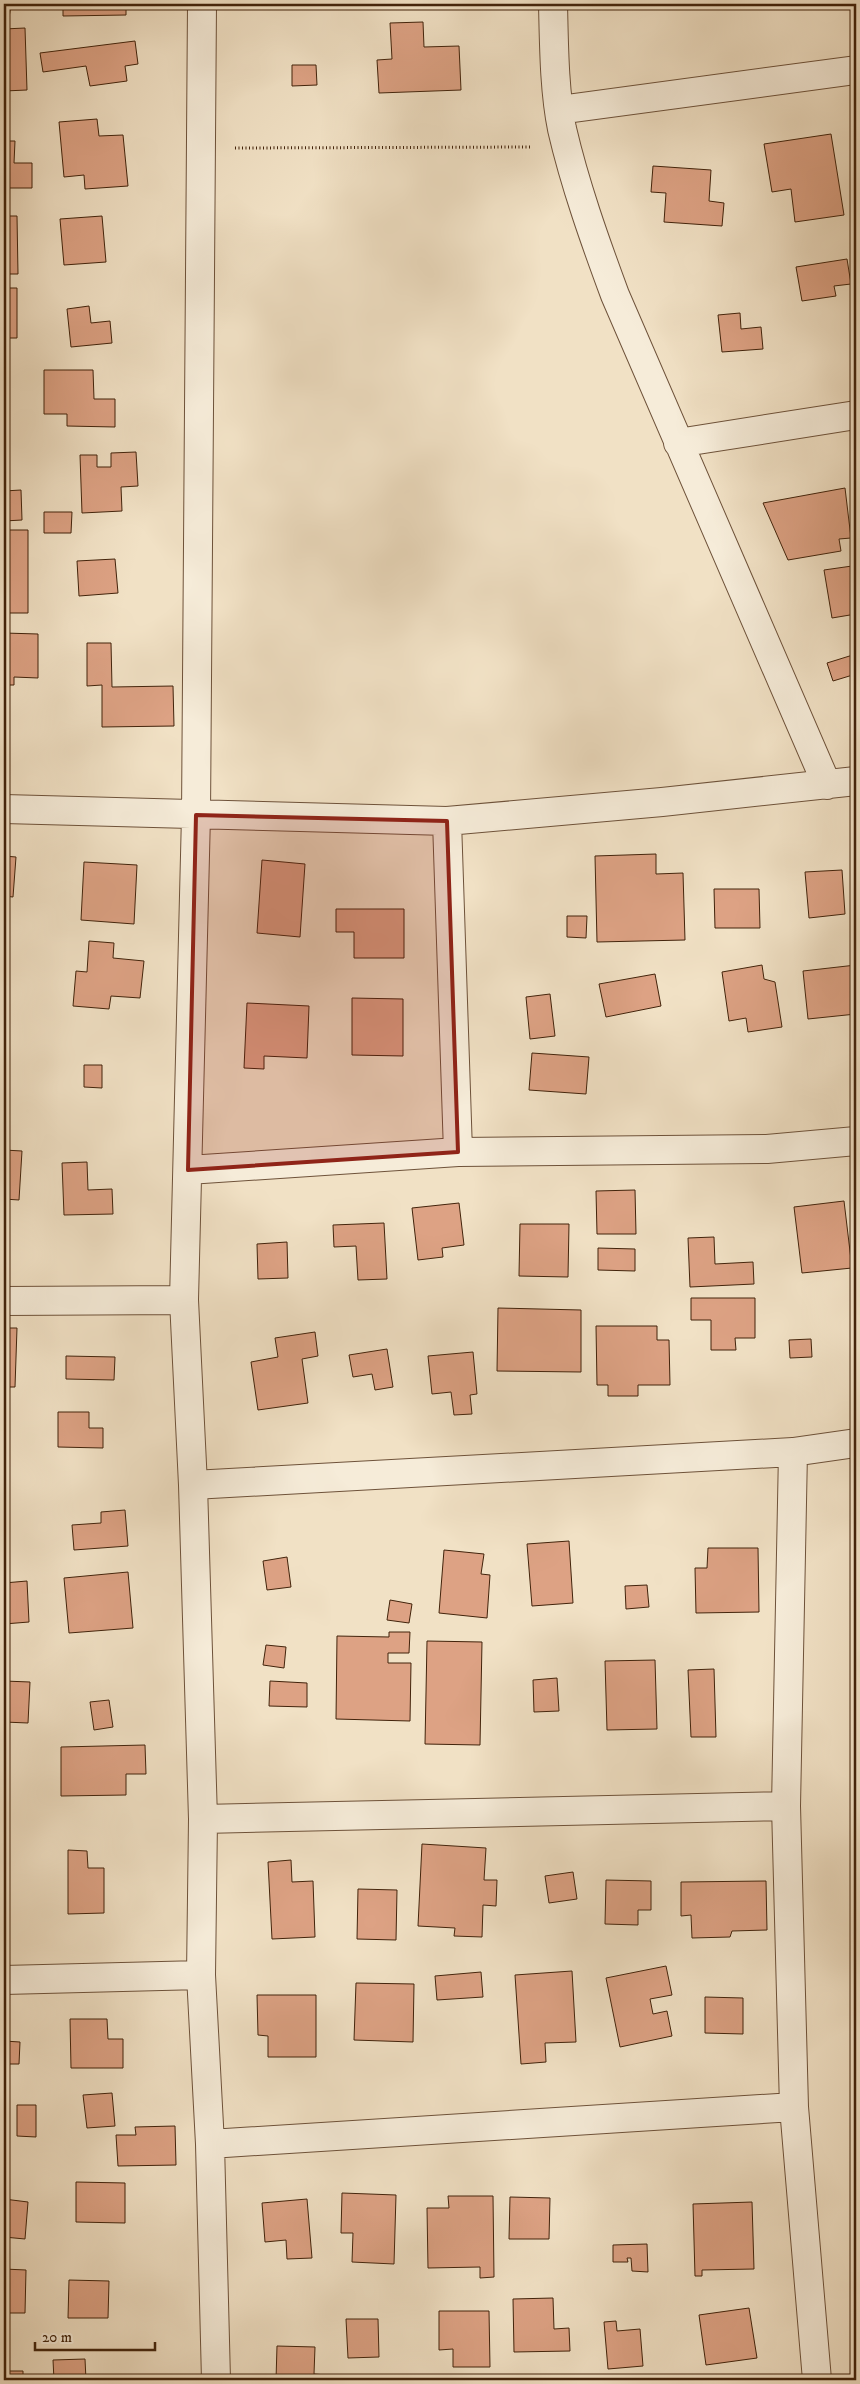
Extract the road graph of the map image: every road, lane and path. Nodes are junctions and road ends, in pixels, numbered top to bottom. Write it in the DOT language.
graph roads {
  1 [pos="202,4"];
  2 [pos="553,4"];
  3 [pos="856,70"];
  4 [pos="559,110"];
  5 [pos="567,147"];
  6 [pos="201,148"];
  7 [pos="856,415"];
  8 [pos="678,443"];
  9 [pos="856,781"];
  10 [pos="827,785"];
  11 [pos="4,809"];
  12 [pos="196,815"];
  13 [pos="447,822"];
  14 [pos="856,1141"];
  15 [pos="458,1152"];
  16 [pos="188,1170"];
  17 [pos="184,1300"];
  18 [pos="4,1301"];
  19 [pos="856,1443"];
  20 [pos="793,1452"];
  21 [pos="193,1485"];
  22 [pos="786,1806"];
  23 [pos="203,1819"];
  24 [pos="201,1975"];
  25 [pos="4,1980"];
  26 [pos="794,2107"];
  27 [pos="210,2144"];
  28 [pos="216,2380"];
  29 [pos="817,2380"];
  1 -- 6 [label="street"];
  2 -- 4 [label="street"];
  3 -- 4 [label="street"];
  4 -- 5 [label="street"];
  5 -- 6 [label="path"];
  5 -- 8 [label="street"];
  6 -- 12 [label="street"];
  7 -- 8 [label="street"];
  8 -- 10 [label="street"];
  9 -- 10 [label="street"];
  10 -- 13 [label="street"];
  11 -- 12 [label="street"];
  12 -- 13 [label="street"];
  12 -- 16 [label="street"];
  13 -- 15 [label="street"];
  14 -- 15 [label="street"];
  15 -- 16 [label="street"];
  16 -- 17 [label="street"];
  17 -- 18 [label="street"];
  17 -- 21 [label="street"];
  19 -- 20 [label="street"];
  20 -- 21 [label="street"];
  20 -- 22 [label="street"];
  21 -- 23 [label="street"];
  22 -- 23 [label="street"];
  22 -- 26 [label="street"];
  23 -- 24 [label="street"];
  24 -- 25 [label="street"];
  24 -- 27 [label="street"];
  26 -- 27 [label="street"];
  26 -- 29 [label="street"];
  27 -- 28 [label="street"];
}
